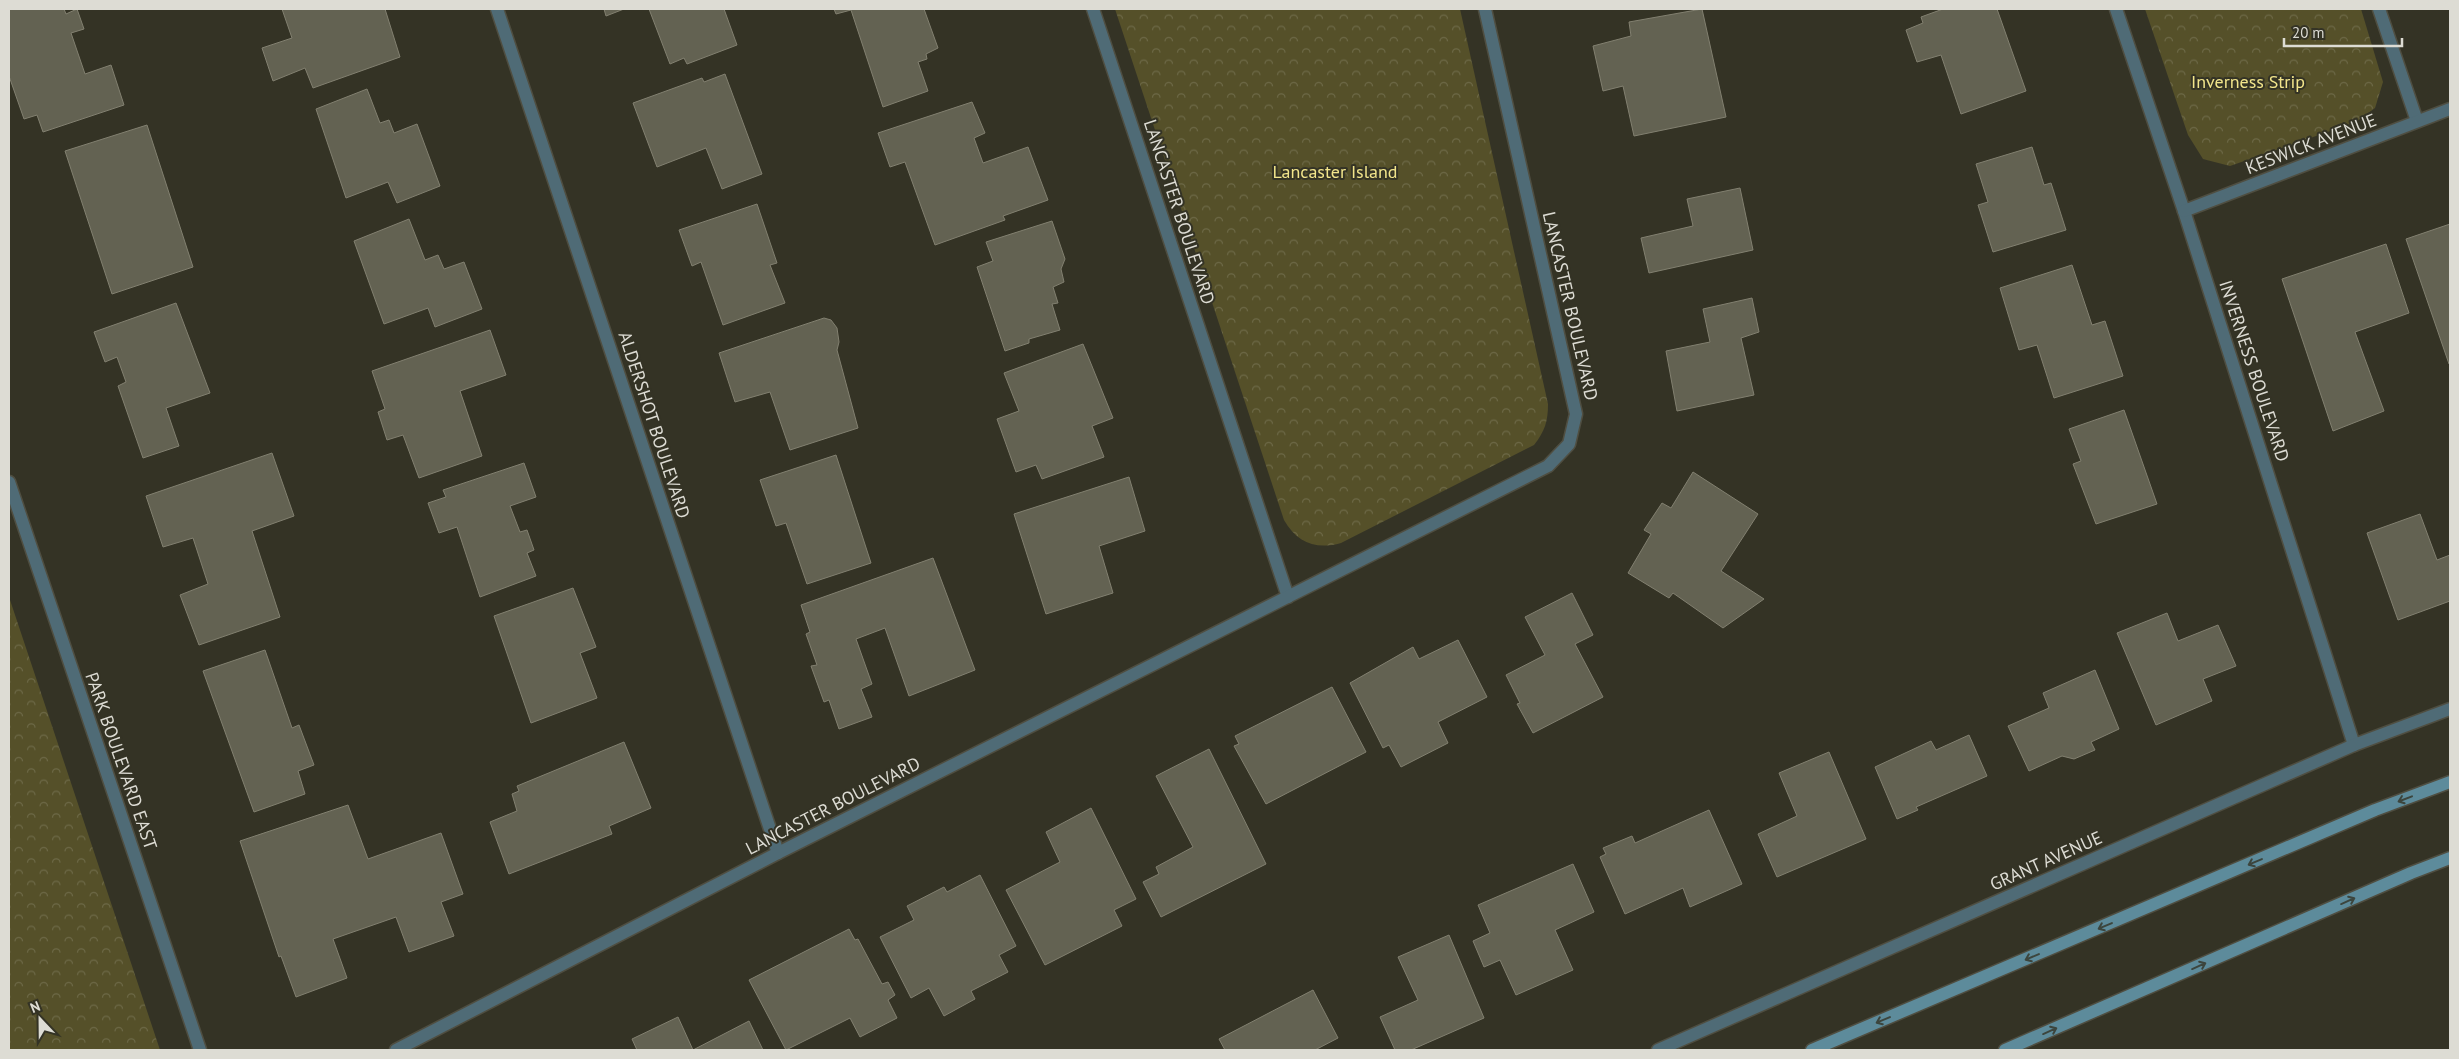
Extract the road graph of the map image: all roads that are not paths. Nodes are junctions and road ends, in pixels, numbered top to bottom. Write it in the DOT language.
graph roads {
  1 [pos="496,9"];
  2 [pos="1093,9"];
  3 [pos="1485,9"];
  4 [pos="2116,9"];
  5 [pos="2380,9"];
  6 [pos="2450,109"];
  7 [pos="2417,121"];
  8 [pos="2184,211"];
  9 [pos="9,482"];
  10 [pos="1288,597"];
  11 [pos="2450,709"];
  12 [pos="2354,745"];
  13 [pos="2450,782"];
  14 [pos="778,852"];
  15 [pos="2450,858"];
  16 [pos="200,1050"];
  17 [pos="396,1050"];
  18 [pos="1658,1050"];
  19 [pos="1812,1050"];
  20 [pos="2005,1050"];
  1 -- 14 [label="street, ALDERSHOT BOULEVARD"];
  2 -- 10 [label="street, LANCASTER BOULEVARD"];
  3 -- 10 [label="street, LANCASTER BOULEVARD"];
  4 -- 8 [label="street, INVERNESS BOULEVARD"];
  5 -- 7 [label="street"];
  6 -- 7 [label="street, KESWICK AVENUE"];
  7 -- 8 [label="street, KESWICK AVENUE"];
  8 -- 12 [label="street, INVERNESS BOULEVARD"];
  9 -- 16 [label="street, PARK BOULEVARD EAST"];
  10 -- 14 [label="street, LANCASTER BOULEVARD"];
  11 -- 12 [label="street, GRANT AVENUE"];
  12 -- 18 [label="street, GRANT AVENUE"];
  13 -- 19 [label="main road, one-way"];
  14 -- 17 [label="street, LANCASTER BOULEVARD"];
  20 -- 15 [label="main road, one-way"];
}
